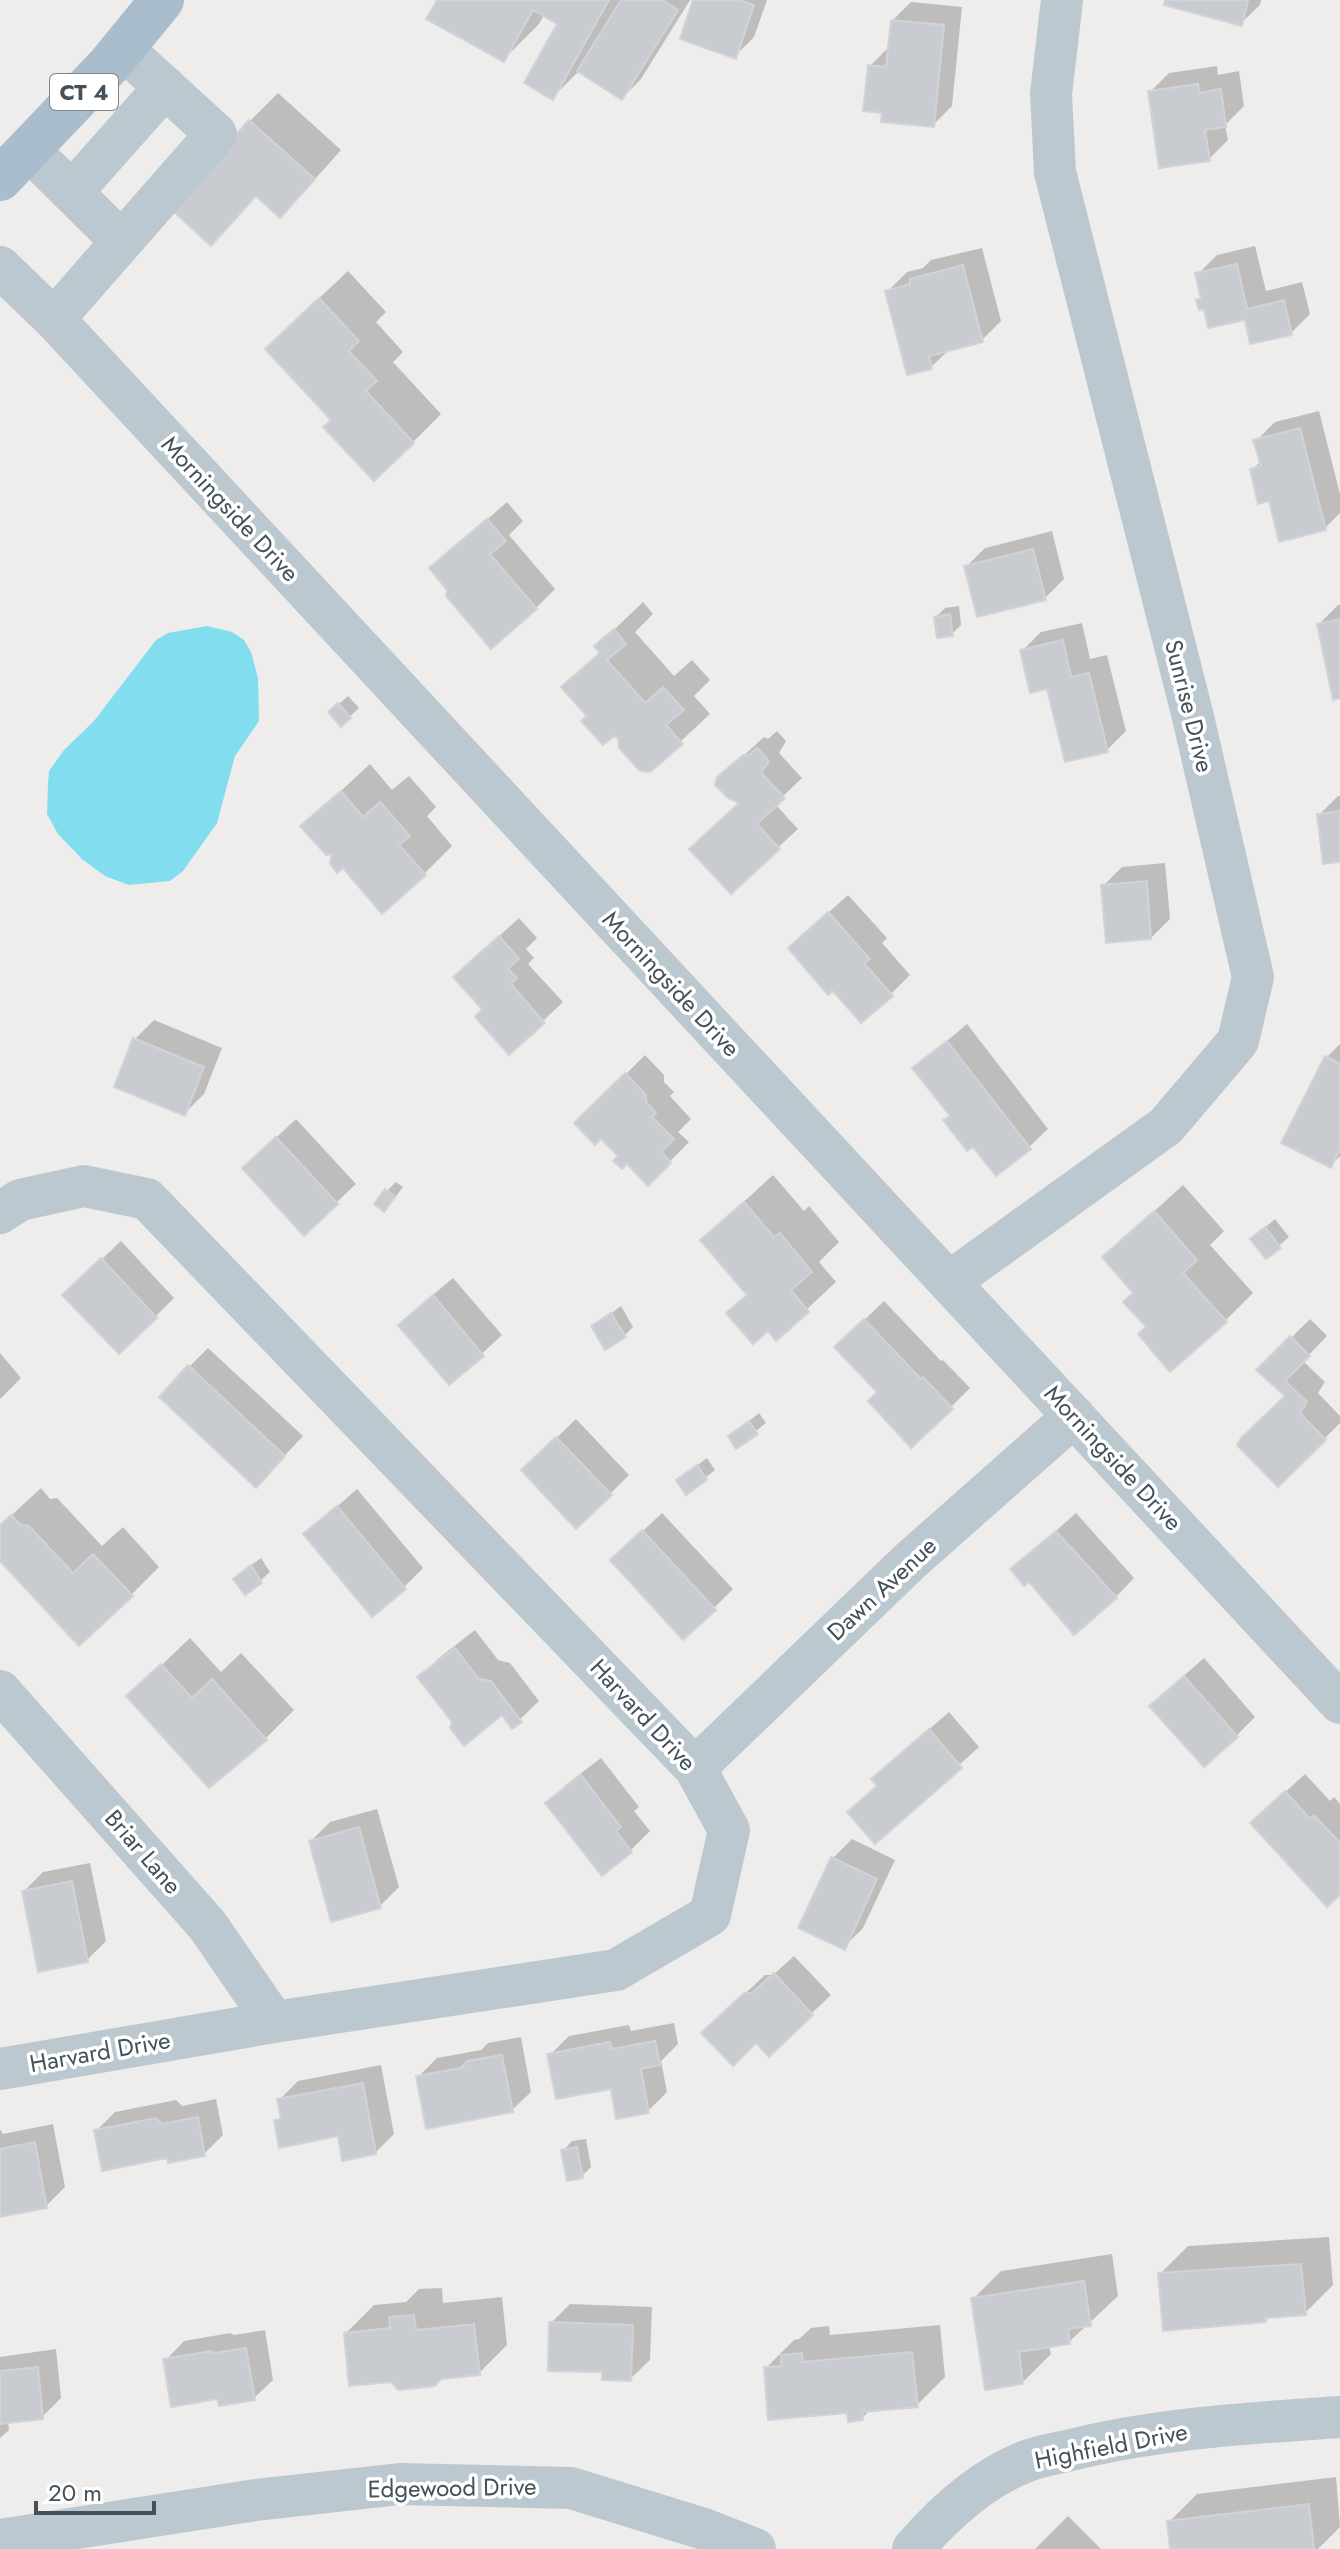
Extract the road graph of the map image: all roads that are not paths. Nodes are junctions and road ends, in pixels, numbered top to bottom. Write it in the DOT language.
graph roads {
  1 [pos="162,0"];
  2 [pos="1062,0"];
  3 [pos="123,49"];
  4 [pos="165,87"];
  5 [pos="14,164"];
  6 [pos="72,192"];
  7 [pos="121,241"];
  8 [pos="0,267"];
  9 [pos="54,319"];
  10 [pos="0,1213"];
  11 [pos="949,1282"];
  12 [pos="1074,1416"];
  13 [pos="0,1691"];
  14 [pos="1340,1703"];
  15 [pos="695,1768"];
  16 [pos="274,2022"];
  17 [pos="0,2069"];
  18 [pos="1340,2417"];
  19 [pos="0,2540"];
  20 [pos="755,2549"];
  21 [pos="913,2549"];
  1 -- 3 [label="main road, CT 4"];
  2 -- 11 [label="street, Sunrise Drive"];
  3 -- 4 [label="street"];
  3 -- 5 [label="main road, CT 4"];
  4 -- 6 [label="street"];
  4 -- 7 [label="street"];
  5 -- 6 [label="street"];
  6 -- 7 [label="street"];
  7 -- 9 [label="street"];
  8 -- 9 [label="street, Morningside Drive"];
  9 -- 11 [label="street, Morningside Drive"];
  10 -- 15 [label="street, Harvard Drive"];
  11 -- 12 [label="street, Morningside Drive"];
  12 -- 14 [label="street, Morningside Drive"];
  12 -- 15 [label="street, Dawn Avenue"];
  13 -- 16 [label="street, Briar Lane"];
  15 -- 16 [label="street, Harvard Drive"];
  16 -- 17 [label="street, Harvard Drive"];
  18 -- 21 [label="street, Highfield Drive"];
  19 -- 20 [label="street, Edgewood Drive"];
}
